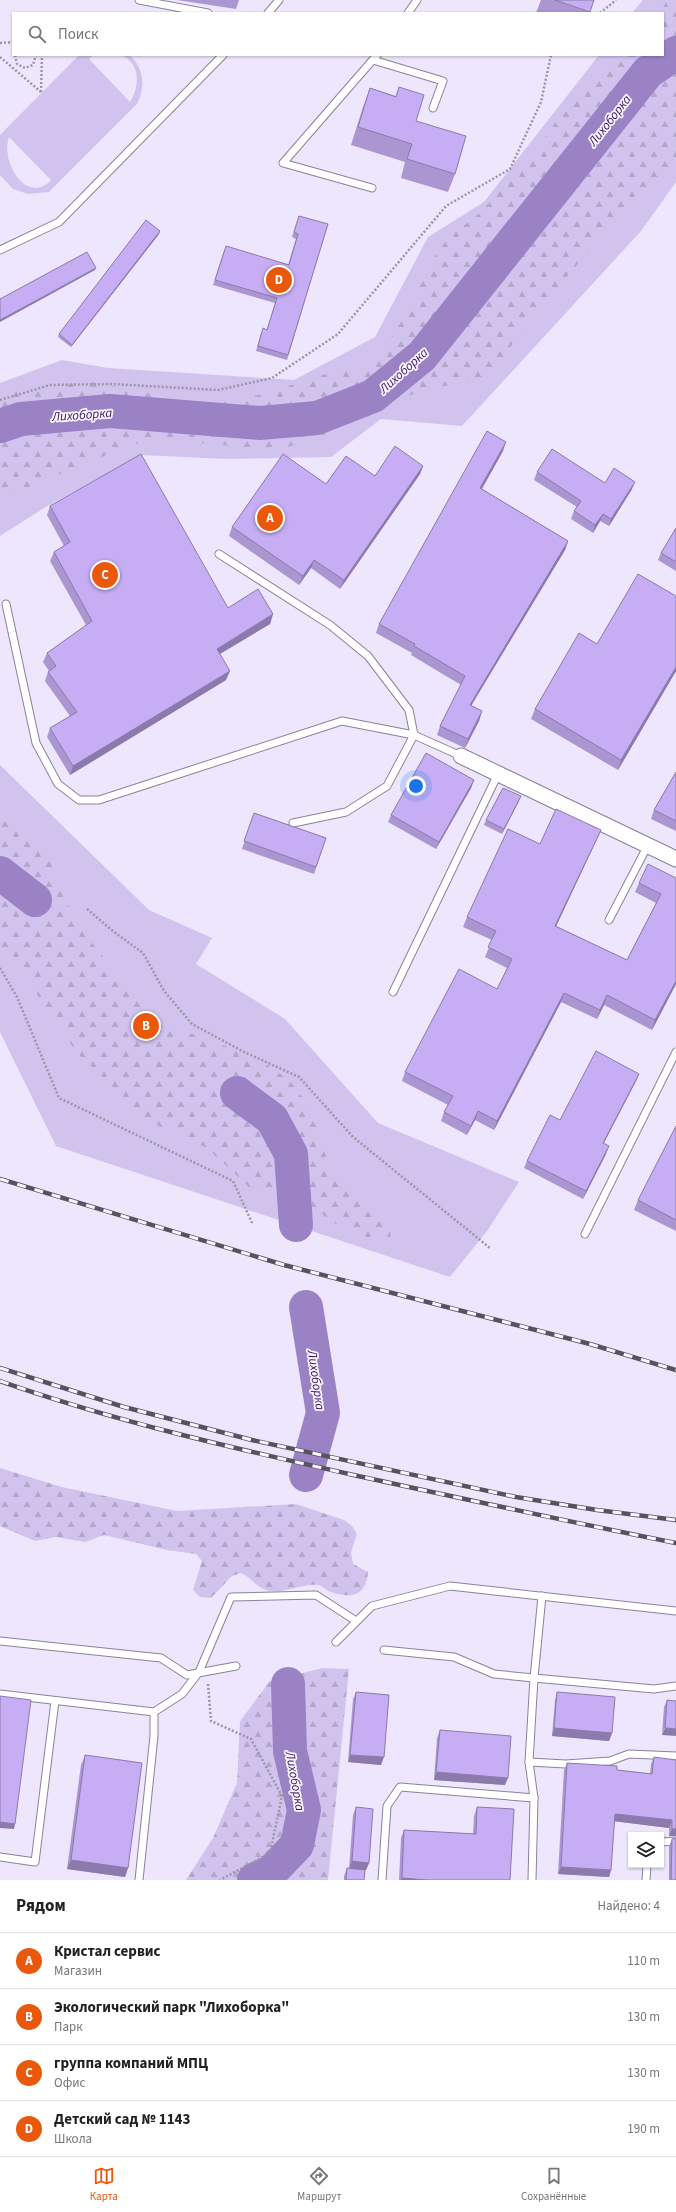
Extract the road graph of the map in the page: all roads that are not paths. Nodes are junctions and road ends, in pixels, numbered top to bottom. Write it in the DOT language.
graph roads {
  1 [pos="139,0"];
  2 [pos="279,0"];
  3 [pos="417,0"];
  4 [pos="203,12"];
  5 [pos="269,12"];
  6 [pos="409,12"];
  7 [pos="222,56"];
  8 [pos="375,58"];
  9 [pos="433,108"];
  10 [pos="372,188"];
  11 [pos="0,250"];
  12 [pos="219,554"];
  13 [pos="6,604"];
  14 [pos="414,735"];
  15 [pos="461,756"];
  16 [pos="498,774"];
  17 [pos="293,823"];
  18 [pos="648,846"];
  19 [pos="676,859"];
  20 [pos="609,920"];
  21 [pos="393,992"];
  22 [pos="676,1052"];
  23 [pos="585,1234"];
  24 [pos="542,1596"];
  25 [pos="676,1611"];
  26 [pos="356,1621"];
  27 [pos="0,1641"];
  28 [pos="336,1642"];
  29 [pos="384,1650"];
  30 [pos="236,1666"];
  31 [pos="199,1672"];
  32 [pos="534,1678"];
  33 [pos="676,1686"];
  34 [pos="0,1694"];
  35 [pos="55,1701"];
  36 [pos="154,1712"];
  37 [pos="676,1756"];
  38 [pos="529,1762"];
  39 [pos="534,1798"];
  40 [pos="676,1841"];
  41 [pos="664,1842"];
  42 [pos="0,1857"];
  43 [pos="647,1868"];
  44 [pos="138,1880"];
  45 [pos="382,1880"];
  46 [pos="532,1880"];
  47 [pos="646,1880"];
  1 -- 4 [label="lane"];
  2 -- 5 [label="lane"];
  3 -- 6 [label="lane"];
  7 -- 11 [label="lane"];
  8 -- 9 [label="lane"];
  8 -- 10 [label="lane"];
  12 -- 14 [label="lane"];
  13 -- 14 [label="lane"];
  14 -- 15 [label="lane"];
  14 -- 17 [label="lane"];
  15 -- 16 [label="street"];
  16 -- 18 [label="street"];
  16 -- 21 [label="lane"];
  18 -- 19 [label="street"];
  18 -- 20 [label="lane"];
  22 -- 23 [label="lane"];
  24 -- 25 [label="lane"];
  24 -- 26 [label="lane"];
  24 -- 32 [label="lane"];
  26 -- 28 [label="lane"];
  26 -- 31 [label="lane"];
  27 -- 31 [label="lane"];
  29 -- 32 [label="lane"];
  30 -- 31 [label="lane"];
  31 -- 36 [label="lane"];
  32 -- 33 [label="lane"];
  32 -- 38 [label="lane"];
  34 -- 35 [label="lane"];
  35 -- 36 [label="lane"];
  35 -- 42 [label="lane"];
  36 -- 44 [label="lane"];
  37 -- 38 [label="lane"];
  38 -- 39 [label="lane"];
  39 -- 45 [label="lane"];
  39 -- 46 [label="lane"];
  40 -- 41 [label="lane"];
  43 -- 47 [label="lane"];
}
